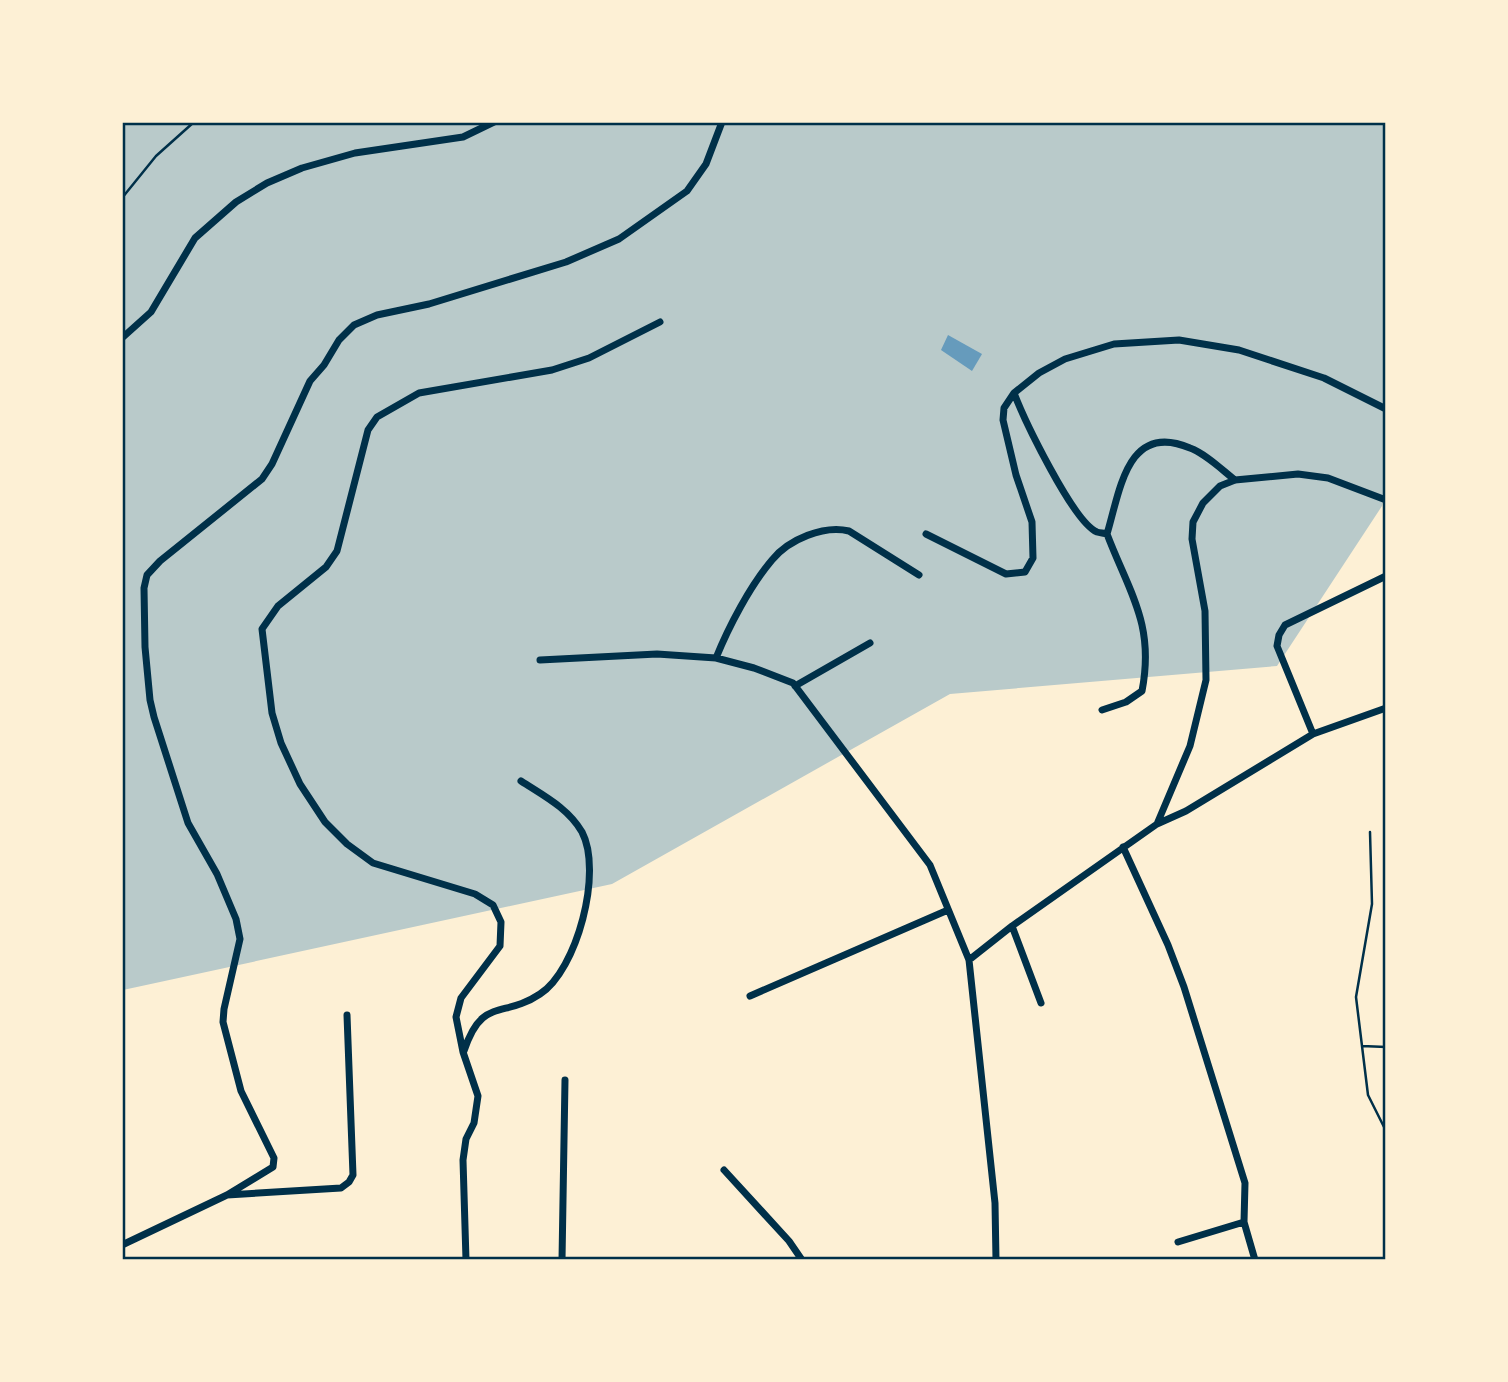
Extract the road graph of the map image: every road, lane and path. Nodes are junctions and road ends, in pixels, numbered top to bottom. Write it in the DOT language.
graph roads {
  1 [pos="194,122"];
  2 [pos="494,122"];
  3 [pos="722,122"];
  4 [pos="122,198"];
  5 [pos="660,322"];
  6 [pos="122,338"];
  7 [pos="1014,393"];
  8 [pos="1385,409"];
  9 [pos="1235,480"];
  10 [pos="1385,500"];
  11 [pos="926,534"];
  12 [pos="1107,534"];
  13 [pos="919,575"];
  14 [pos="1385,576"];
  15 [pos="870,643"];
  16 [pos="716,657"];
  17 [pos="540,660"];
  18 [pos="795,686"];
  19 [pos="1385,708"];
  20 [pos="1102,710"];
  21 [pos="1313,734"];
  22 [pos="521,782"];
  23 [pos="1157,824"];
  24 [pos="1370,832"];
  25 [pos="1123,847"];
  26 [pos="948,910"];
  27 [pos="1012,926"];
  28 [pos="969,960"];
  29 [pos="750,996"];
  30 [pos="1041,1003"];
  31 [pos="347,1015"];
  32 [pos="1362,1046"];
  33 [pos="1385,1046"];
  34 [pos="463,1052"];
  35 [pos="565,1080"];
  36 [pos="1385,1131"];
  37 [pos="724,1170"];
  38 [pos="227,1195"];
  39 [pos="1244,1222"];
  40 [pos="1178,1242"];
  41 [pos="122,1245"];
  42 [pos="466,1259"];
  43 [pos="562,1259"];
  44 [pos="802,1259"];
  45 [pos="996,1259"];
  46 [pos="1255,1259"];
  1 -- 4 [label="path"];
  2 -- 6 [label="street"];
  3 -- 38 [label="street"];
  5 -- 34 [label="street"];
  7 -- 8 [label="street"];
  7 -- 11 [label="street"];
  7 -- 12 [label="street"];
  9 -- 10 [label="street"];
  9 -- 12 [label="street"];
  9 -- 23 [label="street"];
  12 -- 20 [label="street"];
  13 -- 16 [label="street"];
  14 -- 21 [label="street"];
  15 -- 18 [label="street"];
  16 -- 17 [label="street"];
  16 -- 18 [label="street"];
  18 -- 26 [label="street"];
  19 -- 21 [label="street"];
  21 -- 23 [label="street"];
  22 -- 34 [label="street"];
  23 -- 25 [label="street"];
  24 -- 32 [label="path"];
  25 -- 27 [label="street"];
  25 -- 39 [label="street"];
  26 -- 28 [label="street"];
  26 -- 29 [label="street"];
  27 -- 28 [label="street"];
  27 -- 30 [label="street"];
  28 -- 45 [label="street"];
  31 -- 38 [label="street"];
  32 -- 33 [label="path"];
  32 -- 36 [label="path"];
  34 -- 42 [label="street"];
  35 -- 43 [label="street"];
  37 -- 44 [label="street"];
  38 -- 41 [label="street"];
  39 -- 40 [label="street"];
  39 -- 46 [label="street"];
}
